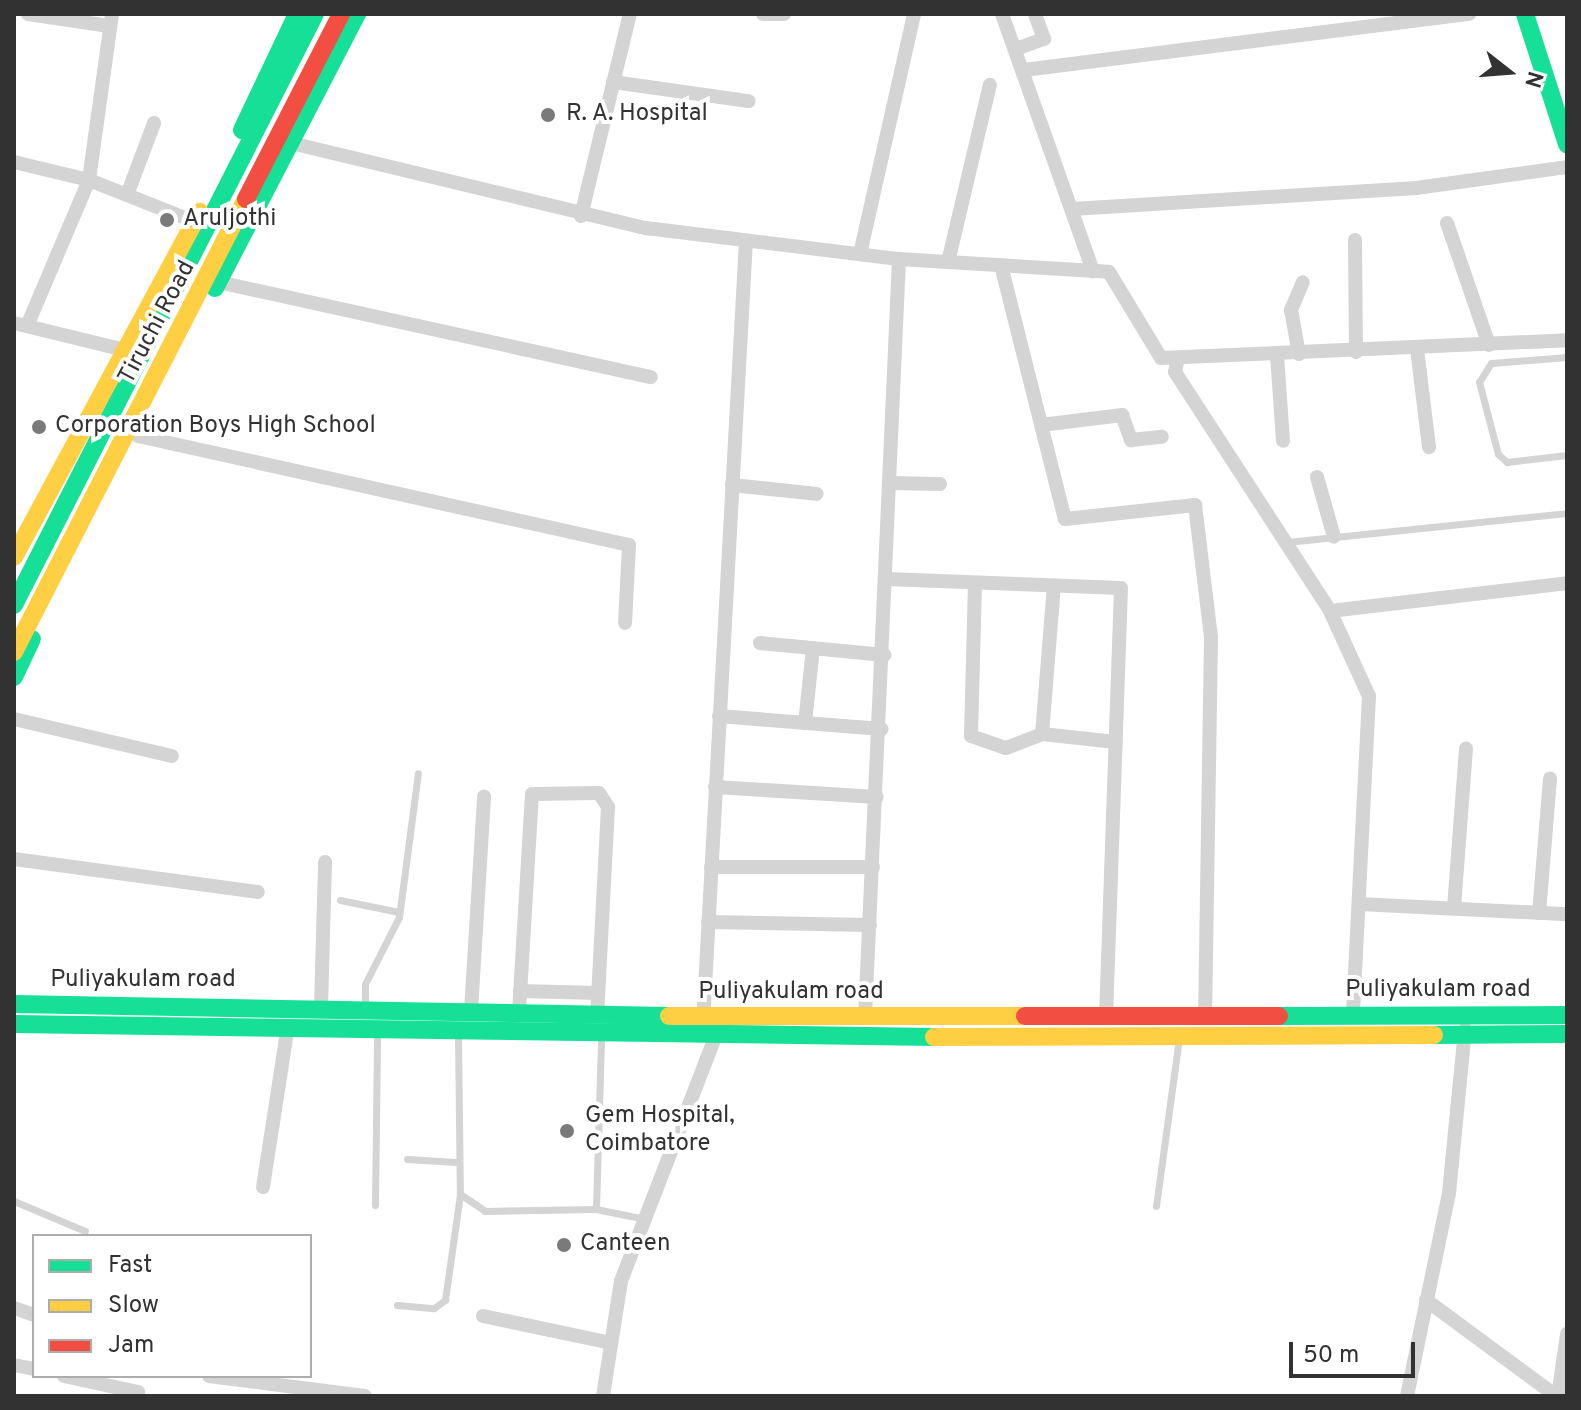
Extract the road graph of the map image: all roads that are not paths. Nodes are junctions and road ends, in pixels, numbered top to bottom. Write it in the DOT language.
graph roads {
  1 [pos="28,14"];
  2 [pos="297,14"];
  3 [pos="315,14"];
  4 [pos="341,14"];
  5 [pos="357,14"];
  6 [pos="630,14"];
  7 [pos="763,14"];
  8 [pos="784,14"];
  9 [pos="914,14"];
  10 [pos="1002,14"];
  11 [pos="1035,14"];
  12 [pos="1469,14"];
  13 [pos="1525,14"];
  14 [pos="111,20"];
  15 [pos="1016,49"];
  16 [pos="1024,70"];
  17 [pos="613,82"];
  18 [pos="990,85"];
  19 [pos="749,101"];
  20 [pos="154,123"];
  21 [pos="291,143"];
  22 [pos="1567,144"];
  23 [pos="14,162"];
  24 [pos="1567,167"];
  25 [pos="89,180"];
  26 [pos="127,195"];
  27 [pos="1072,209"];
  28 [pos="581,216"];
  29 [pos="195,222"];
  30 [pos="1447,223"];
  31 [pos="1355,240"];
  32 [pos="746,241"];
  33 [pos="860,254"];
  34 [pos="899,259"];
  35 [pos="948,262"];
  36 [pos="1001,265"];
  37 [pos="1093,271"];
  38 [pos="218,282"];
  39 [pos="1303,282"];
  40 [pos="20,325"];
  41 [pos="1567,340"];
  42 [pos="1489,345"];
  43 [pos="121,349"];
  44 [pos="1417,349"];
  45 [pos="1356,352"];
  46 [pos="1299,354"];
  47 [pos="1277,355"];
  48 [pos="1567,357"];
  49 [pos="1178,358"];
  50 [pos="177,361"];
  51 [pos="651,377"];
  52 [pos="1041,425"];
  53 [pos="138,436"];
  54 [pos="1162,437"];
  55 [pos="1283,441"];
  56 [pos="1429,447"];
  57 [pos="1567,455"];
  58 [pos="1317,477"];
  59 [pos="891,483"];
  60 [pos="940,484"];
  61 [pos="732,485"];
  62 [pos="817,494"];
  63 [pos="1567,513"];
  64 [pos="1334,537"];
  65 [pos="1284,542"];
  66 [pos="14,557"];
  67 [pos="887,579"];
  68 [pos="975,583"];
  69 [pos="1567,583"];
  70 [pos="1054,585"];
  71 [pos="14,605"];
  72 [pos="1330,611"];
  73 [pos="625,623"];
  74 [pos="760,643"];
  75 [pos="813,648"];
  76 [pos="14,652"];
  77 [pos="884,655"];
  78 [pos="14,677"];
  79 [pos="719,716"];
  80 [pos="14,719"];
  81 [pos="805,723"];
  82 [pos="881,729"];
  83 [pos="1042,734"];
  84 [pos="1116,742"];
  85 [pos="1466,748"];
  86 [pos="172,756"];
  87 [pos="418,773"];
  88 [pos="1550,778"];
  89 [pos="715,787"];
  90 [pos="484,796"];
  91 [pos="877,797"];
  92 [pos="14,859"];
  93 [pos="325,862"];
  94 [pos="711,867"];
  95 [pos="873,867"];
  96 [pos="258,892"];
  97 [pos="340,900"];
  98 [pos="1359,904"];
  99 [pos="1454,908"];
  100 [pos="399,912"];
  101 [pos="1539,913"];
  102 [pos="1567,914"];
  103 [pos="708,922"];
  104 [pos="870,925"];
  105 [pos="520,991"];
  106 [pos="598,993"];
  107 [pos="14,1004"];
  108 [pos="321,1007"];
  109 [pos="365,1008"];
  110 [pos="471,1011"];
  111 [pos="519,1012"];
  112 [pos="597,1014"];
  113 [pos="1353,1015"];
  114 [pos="1465,1015"];
  115 [pos="1567,1015"];
  116 [pos="710,1017"];
  117 [pos="865,1017"];
  118 [pos="1106,1017"];
  119 [pos="1205,1017"];
  120 [pos="14,1024"];
  121 [pos="288,1026"];
  122 [pos="370,1028"];
  123 [pos="458,1030"];
  124 [pos="1567,1034"];
  125 [pos="601,1035"];
  126 [pos="1465,1035"];
  127 [pos="709,1037"];
  128 [pos="1179,1037"];
  129 [pos="407,1159"];
  130 [pos="456,1162"];
  131 [pos="263,1187"];
  132 [pos="460,1194"];
  133 [pos="14,1201"];
  134 [pos="375,1205"];
  135 [pos="1156,1206"];
  136 [pos="596,1209"];
  137 [pos="645,1219"];
  138 [pos="85,1231"];
  139 [pos="1426,1300"];
  140 [pos="397,1305"];
  141 [pos="483,1316"];
  142 [pos="1567,1334"];
  143 [pos="611,1343"];
  144 [pos="73,1378"];
  145 [pos="225,1378"];
  146 [pos="138,1392"];
  147 [pos="365,1396"];
  148 [pos="603,1396"];
  149 [pos="1407,1396"];
  150 [pos="1557,1396"];
  1 -- 14 [label="street"];
  2 -- 29 [label="main road"];
  3 -- 71 [label="main road, Tiruchi Road"];
  4 -- 76 [label="main road, Tiruchi Road"];
  5 -- 21 [label="main road"];
  6 -- 17 [label="street"];
  7 -- 8 [label="street"];
  9 -- 33 [label="street"];
  10 -- 15 [label="street"];
  11 -- 15 [label="street"];
  12 -- 16 [label="street"];
  13 -- 22 [label="main road"];
  14 -- 25 [label="street"];
  15 -- 16 [label="street"];
  16 -- 27 [label="street"];
  17 -- 19 [label="street"];
  17 -- 28 [label="street"];
  18 -- 35 [label="street"];
  20 -- 26 [label="street"];
  21 -- 28 [label="street"];
  21 -- 38 [label="main road"];
  23 -- 25 [label="street"];
  24 -- 27 [label="street"];
  25 -- 26 [label="street"];
  25 -- 40 [label="street"];
  26 -- 29 [label="street"];
  27 -- 37 [label="street"];
  28 -- 32 [label="street"];
  29 -- 43 [label="main road"];
  30 -- 42 [label="street"];
  31 -- 45 [label="street"];
  32 -- 33 [label="street"];
  32 -- 61 [label="street"];
  33 -- 34 [label="street"];
  34 -- 35 [label="street"];
  34 -- 59 [label="street"];
  35 -- 36 [label="street"];
  36 -- 37 [label="street"];
  36 -- 52 [label="street"];
  37 -- 49 [label="street"];
  38 -- 50 [label="main road"];
  38 -- 51 [label="street"];
  39 -- 46 [label="street"];
  40 -- 43 [label="street"];
  41 -- 42 [label="street"];
  42 -- 44 [label="street"];
  43 -- 50 [label="street"];
  43 -- 66 [label="main road"];
  44 -- 45 [label="street"];
  44 -- 56 [label="street"];
  45 -- 46 [label="street"];
  46 -- 47 [label="street"];
  47 -- 49 [label="street"];
  47 -- 55 [label="street"];
  48 -- 57 [label="lane"];
  49 -- 65 [label="street"];
  50 -- 53 [label="main road"];
  52 -- 54 [label="street"];
  52 -- 119 [label="street"];
  53 -- 73 [label="street"];
  53 -- 78 [label="main road"];
  58 -- 64 [label="street"];
  59 -- 60 [label="street"];
  59 -- 67 [label="street"];
  61 -- 62 [label="street"];
  61 -- 79 [label="street"];
  63 -- 64 [label="lane"];
  64 -- 65 [label="lane"];
  65 -- 72 [label="street"];
  67 -- 68 [label="street"];
  67 -- 77 [label="street"];
  68 -- 70 [label="street"];
  68 -- 83 [label="street"];
  69 -- 72 [label="street"];
  70 -- 83 [label="street"];
  70 -- 84 [label="street"];
  72 -- 98 [label="street"];
  74 -- 75 [label="street"];
  75 -- 77 [label="street"];
  75 -- 81 [label="street"];
  77 -- 82 [label="street"];
  79 -- 81 [label="street"];
  79 -- 89 [label="street"];
  80 -- 86 [label="street"];
  81 -- 82 [label="street"];
  82 -- 91 [label="street"];
  83 -- 84 [label="street"];
  84 -- 118 [label="street"];
  85 -- 99 [label="street"];
  87 -- 100 [label="lane"];
  88 -- 101 [label="street"];
  89 -- 91 [label="street"];
  89 -- 94 [label="street"];
  90 -- 110 [label="street"];
  91 -- 95 [label="street"];
  92 -- 96 [label="street"];
  93 -- 108 [label="street"];
  94 -- 95 [label="street"];
  94 -- 103 [label="street"];
  95 -- 104 [label="street"];
  97 -- 100 [label="lane"];
  98 -- 99 [label="street"];
  98 -- 113 [label="street"];
  99 -- 101 [label="street"];
  100 -- 109 [label="lane"];
  101 -- 102 [label="street"];
  103 -- 104 [label="street"];
  103 -- 116 [label="street"];
  104 -- 117 [label="street"];
  105 -- 106 [label="street"];
  105 -- 106 [label="street"];
  105 -- 111 [label="street"];
  106 -- 112 [label="street"];
  107 -- 108 [label="main road, Puliyakulam road"];
  108 -- 109 [label="main road, Puliyakulam road"];
  109 -- 110 [label="main road, Puliyakulam road"];
  109 -- 122 [label="lane"];
  110 -- 111 [label="main road, Puliyakulam road"];
  111 -- 112 [label="main road, Puliyakulam road"];
  112 -- 116 [label="main road, Puliyakulam road"];
  113 -- 114 [label="main road, Puliyakulam road"];
  113 -- 119 [label="main road, Puliyakulam road"];
  114 -- 115 [label="main road, Puliyakulam road"];
  114 -- 126 [label="street"];
  116 -- 117 [label="main road, Puliyakulam road"];
  116 -- 127 [label="street"];
  117 -- 118 [label="main road, Puliyakulam road"];
  118 -- 119 [label="main road, Puliyakulam road"];
  120 -- 121 [label="main road, Puliyakulam road"];
  121 -- 122 [label="main road, Puliyakulam road"];
  121 -- 131 [label="street"];
  122 -- 123 [label="main road, Puliyakulam road"];
  122 -- 134 [label="lane"];
  123 -- 125 [label="main road, Puliyakulam road"];
  123 -- 130 [label="lane"];
  124 -- 126 [label="main road, Puliyakulam road"];
  125 -- 127 [label="main road, Puliyakulam road"];
  125 -- 136 [label="lane"];
  126 -- 128 [label="main road, Puliyakulam road"];
  126 -- 139 [label="street"];
  127 -- 128 [label="main road, Puliyakulam road"];
  127 -- 137 [label="street"];
  128 -- 135 [label="lane"];
  129 -- 130 [label="lane"];
  130 -- 132 [label="lane"];
  132 -- 136 [label="lane"];
  132 -- 140 [label="lane"];
  133 -- 138 [label="lane"];
  136 -- 137 [label="lane"];
  137 -- 143 [label="street"];
  139 -- 149 [label="street"];
  139 -- 150 [label="street"];
  141 -- 143 [label="street"];
  142 -- 150 [label="street"];
  143 -- 148 [label="street"];
  144 -- 146 [label="street"];
  145 -- 147 [label="street"];
}
